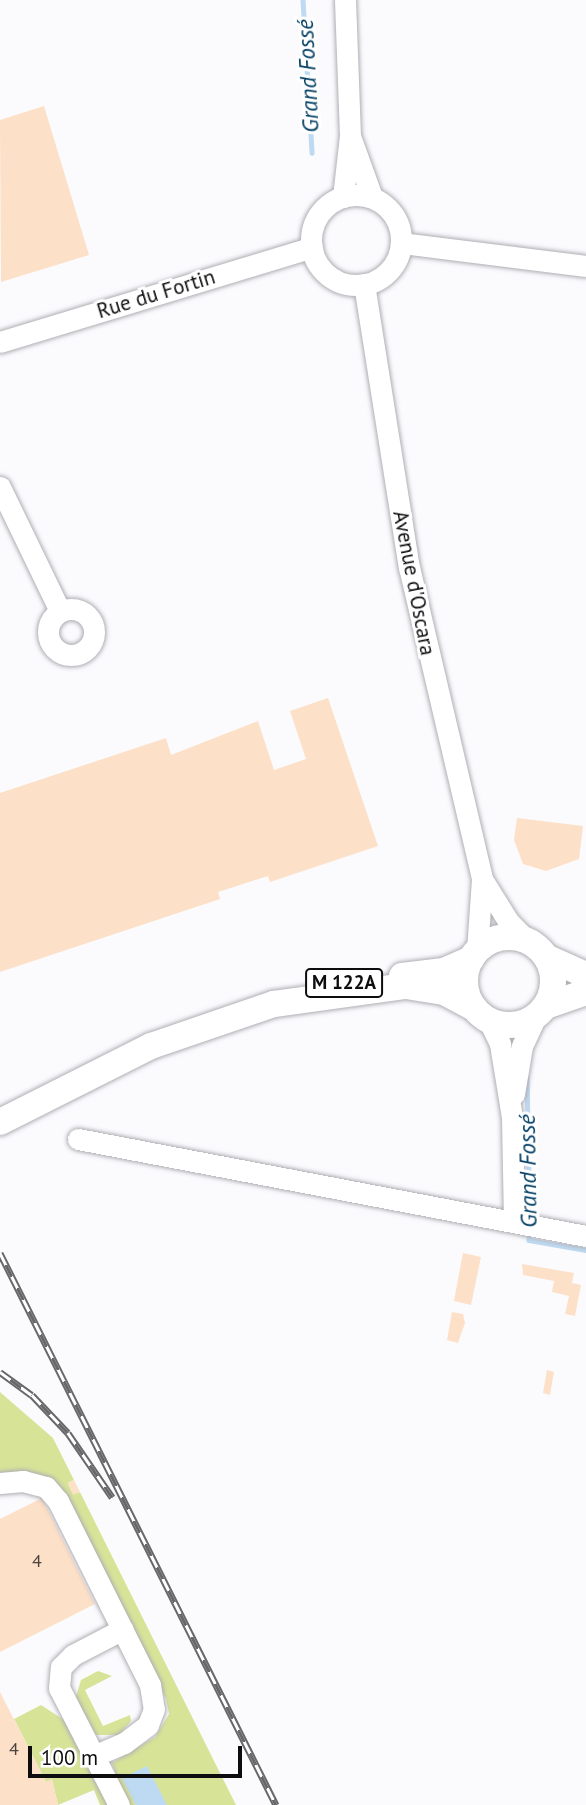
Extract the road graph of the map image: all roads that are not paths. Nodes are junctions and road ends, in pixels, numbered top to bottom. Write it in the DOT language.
graph roads {
  1 [pos="345,0"];
  2 [pos="350,136"];
  3 [pos="343,197"];
  4 [pos="372,197"];
  5 [pos="401,243"];
  6 [pos="312,247"];
  7 [pos="586,266"];
  8 [pos="364,284"];
  9 [pos="0,342"];
  10 [pos="0,487"];
  11 [pos="60,611"];
  12 [pos="482,879"];
  13 [pos="537,949"];
  14 [pos="474,954"];
  15 [pos="586,975"];
  16 [pos="586,992"];
  17 [pos="541,1011"];
  18 [pos="481,1013"];
  19 [pos="220,1016"];
  20 [pos="0,1114"];
  21 [pos="512,1117"];
  22 [pos="0,1122"];
  23 [pos="78,1139"];
  24 [pos="514,1221"];
  25 [pos="586,1236"];
  26 [pos="0,1483"];
  27 [pos="123,1629"];
  28 [pos="96,1755"];
  29 [pos="119,1805"];
  1 -- 2 [label="street"];
  2 -- 3 [label="street"];
  2 -- 4 [label="street"];
  3 -- 4 [label="street"];
  3 -- 6 [label="street"];
  4 -- 5 [label="street"];
  5 -- 7 [label="street"];
  5 -- 8 [label="street"];
  6 -- 8 [label="street"];
  6 -- 9 [label="street, Rue du Fortin"];
  8 -- 12 [label="street, Avenue d'Oscara"];
  10 -- 11 [label="street"];
  12 -- 13 [label="street, Avenue d'Oscara"];
  12 -- 14 [label="street, Avenue d'Oscara"];
  13 -- 14 [label="main road"];
  13 -- 15 [label="main road"];
  13 -- 17 [label="main road"];
  14 -- 18 [label="main road"];
  14 -- 19 [label="main road, M 122A"];
  16 -- 17 [label="main road"];
  17 -- 18 [label="main road"];
  17 -- 21 [label="street"];
  18 -- 19 [label="main road, M 122A"];
  18 -- 21 [label="street"];
  19 -- 20 [label="main road, M 122A"];
  19 -- 22 [label="main road, M 122A"];
  21 -- 24 [label="street"];
  23 -- 24 [label="street"];
  24 -- 25 [label="street"];
  26 -- 27 [label="street"];
  27 -- 28 [label="street"];
  27 -- 28 [label="street"];
  28 -- 29 [label="street"];
}
